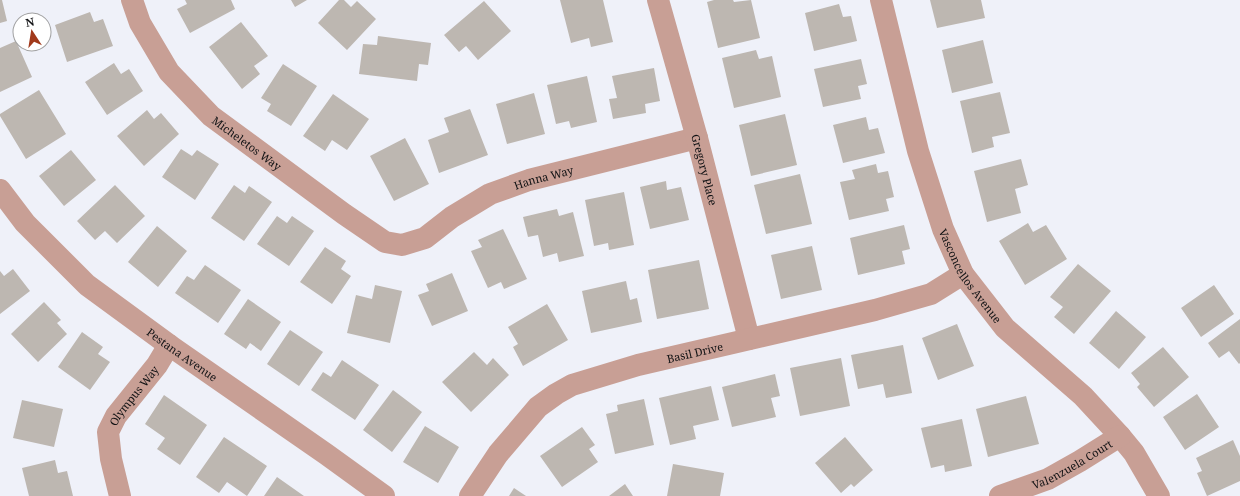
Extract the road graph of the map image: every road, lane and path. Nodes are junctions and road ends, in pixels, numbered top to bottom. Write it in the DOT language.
graph roads {
  1 [pos="132,0"];
  2 [pos="658,0"];
  3 [pos="881,0"];
  4 [pos="697,138"];
  5 [pos="0,190"];
  6 [pos="402,245"];
  7 [pos="963,274"];
  8 [pos="749,339"];
  9 [pos="170,345"];
  10 [pos="1120,436"];
  11 [pos="120,496"];
  12 [pos="384,496"];
  13 [pos="470,496"];
  14 [pos="1000,496"];
  15 [pos="1159,496"];
  1 -- 6 [label="street, Micheletos Way"];
  2 -- 4 [label="street, Gregory Place"];
  3 -- 7 [label="street, Vasconcellos Avenue"];
  4 -- 6 [label="street, Hanna Way"];
  4 -- 8 [label="street, Gregory Place"];
  5 -- 9 [label="street, Pestana Avenue"];
  7 -- 8 [label="street, Basil Drive"];
  7 -- 10 [label="street, Vasconcellos Avenue"];
  8 -- 13 [label="street, Basil Drive"];
  9 -- 11 [label="street, Olympus Way"];
  9 -- 12 [label="street, Pestana Avenue"];
  10 -- 14 [label="street, Valenzuela Court"];
  10 -- 15 [label="street, Vasconcellos Avenue"];
}
